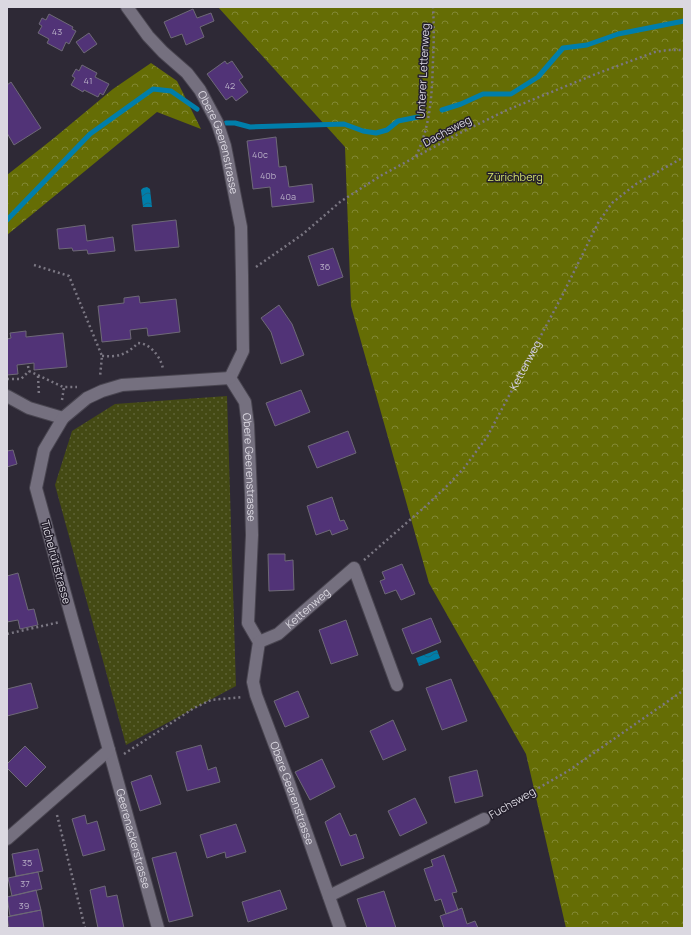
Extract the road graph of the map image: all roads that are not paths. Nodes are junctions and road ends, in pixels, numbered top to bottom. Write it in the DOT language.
graph roads {
  1 [pos="127,7"];
  2 [pos="230,378"];
  3 [pos="7,396"];
  4 [pos="63,418"];
  5 [pos="259,642"];
  6 [pos="397,685"];
  7 [pos="111,756"];
  8 [pos="484,819"];
  9 [pos="7,838"];
  10 [pos="329,896"];
  11 [pos="158,928"];
  12 [pos="340,928"];
  1 -- 2 [label="street, Obere Geerenstrasse"];
  2 -- 4 [label="street, Tichelrütistrasse"];
  2 -- 5 [label="street, Obere Geerenstrasse"];
  3 -- 4 [label="street"];
  4 -- 7 [label="street, Tichelrütistrasse"];
  5 -- 6 [label="street, Kettenweg"];
  5 -- 10 [label="street, Obere Geerenstrasse"];
  7 -- 9 [label="street"];
  7 -- 11 [label="street, Geerenackerstrasse"];
  8 -- 10 [label="street, Fuchsweg"];
  10 -- 12 [label="street, Obere Geerenstrasse"];
}
